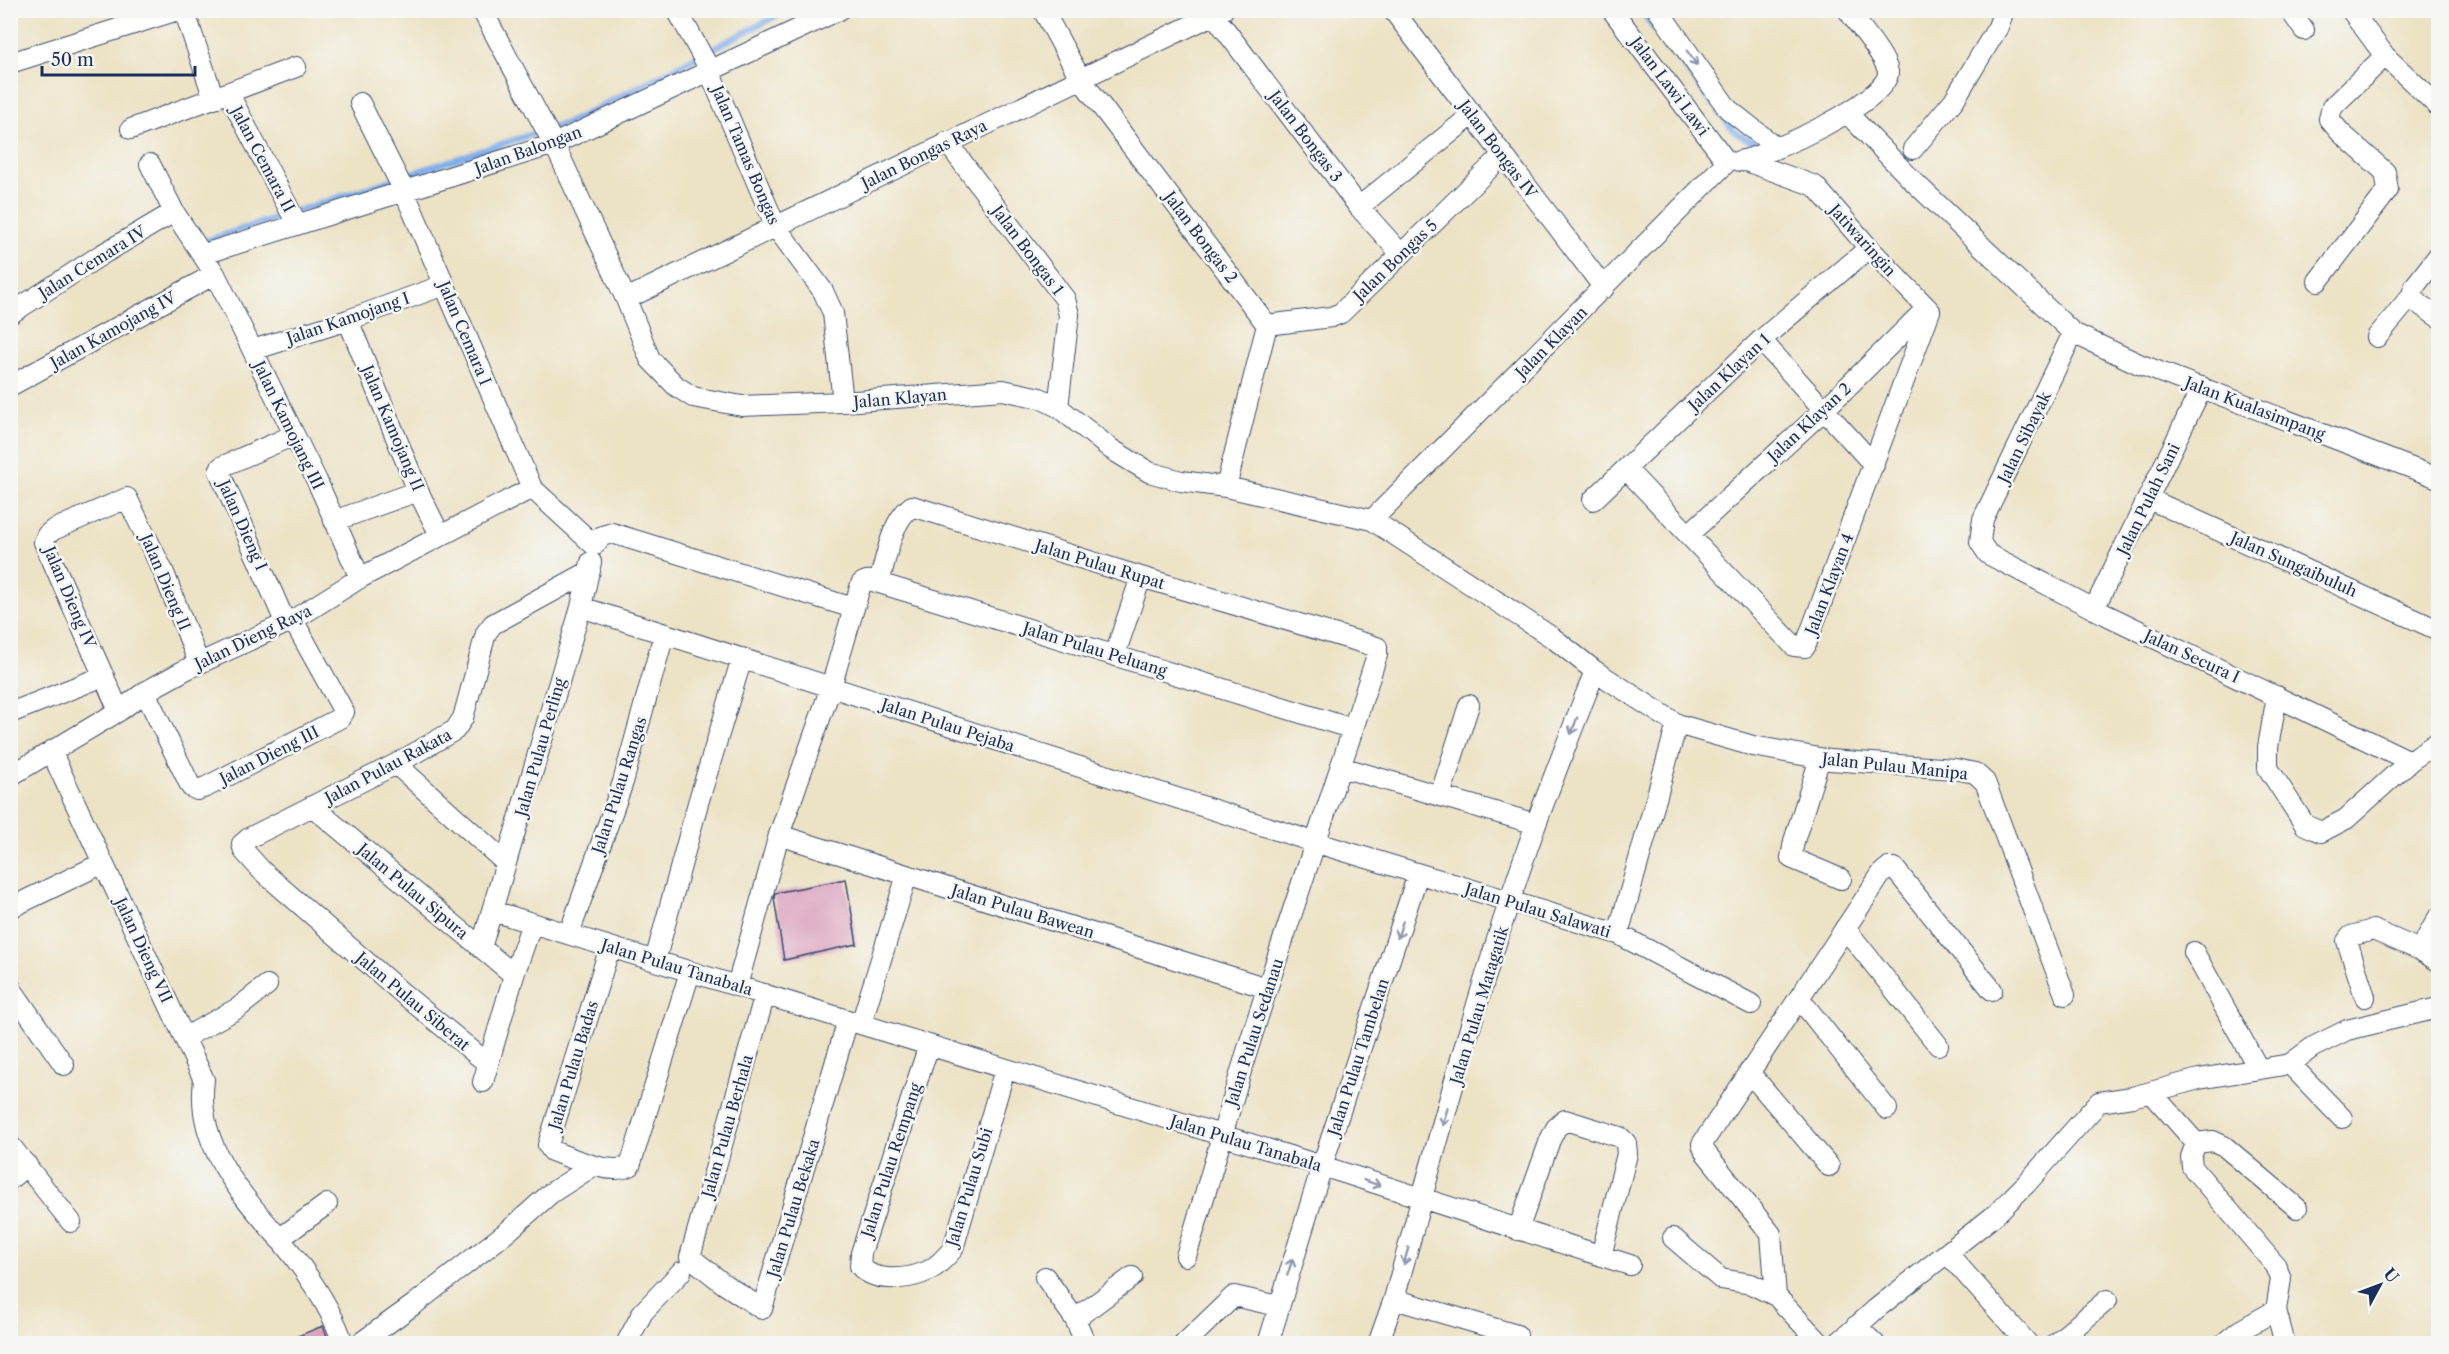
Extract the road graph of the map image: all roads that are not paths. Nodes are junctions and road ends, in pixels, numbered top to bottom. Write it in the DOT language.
graph roads {
  1 [pos="178,10"];
  2 [pos="184,10"];
  3 [pos="482,10"];
  4 [pos="677,10"];
  5 [pos="839,10"];
  6 [pos="1043,10"];
  7 [pos="1393,10"];
  8 [pos="1612,10"];
  9 [pos="1658,10"];
  10 [pos="1848,10"];
  11 [pos="2004,10"];
  12 [pos="2290,10"];
  13 [pos="2351,10"];
  14 [pos="1218,13"];
  15 [pos="2304,30"];
  16 [pos="2385,56"];
  17 [pos="10,63"];
  18 [pos="707,66"];
  19 [pos="296,67"];
  20 [pos="1080,78"];
  21 [pos="222,97"];
  22 [pos="360,103"];
  23 [pos="2439,106"];
  24 [pos="1848,114"];
  25 [pos="1472,115"];
  26 [pos="131,129"];
  27 [pos="548,134"];
  28 [pos="947,142"];
  29 [pos="1776,147"];
  30 [pos="1913,149"];
  31 [pos="1503,155"];
  32 [pos="1735,161"];
  33 [pos="150,164"];
  34 [pos="400,182"];
  35 [pos="1359,207"];
  36 [pos="174,212"];
  37 [pos="293,216"];
  38 [pos="776,227"];
  39 [pos="1869,248"];
  40 [pos="204,254"];
  41 [pos="1401,254"];
  42 [pos="2439,256"];
  43 [pos="215,274"];
  44 [pos="2318,280"];
  45 [pos="444,285"];
  46 [pos="1604,288"];
  47 [pos="2412,295"];
  48 [pos="626,299"];
  49 [pos="1928,312"];
  50 [pos="10,314"];
  51 [pos="2439,317"];
  52 [pos="348,320"];
  53 [pos="1267,325"];
  54 [pos="2073,333"];
  55 [pos="2377,337"];
  56 [pos="1761,340"];
  57 [pos="253,350"];
  58 [pos="10,386"];
  59 [pos="2202,387"];
  60 [pos="843,402"];
  61 [pos="1058,407"];
  62 [pos="1824,410"];
  63 [pos="294,435"];
  64 [pos="1874,465"];
  65 [pos="1626,469"];
  66 [pos="2439,478"];
  67 [pos="1226,487"];
  68 [pos="532,488"];
  69 [pos="418,491"];
  70 [pos="2149,499"];
  71 [pos="1593,500"];
  72 [pos="130,501"];
  73 [pos="1372,520"];
  74 [pos="334,521"];
  75 [pos="1689,534"];
  76 [pos="440,536"];
  77 [pos="1980,542"];
  78 [pos="594,545"];
  79 [pos="590,571"];
  80 [pos="1141,577"];
  81 [pos="360,578"];
  82 [pos="879,583"];
  83 [pos="581,607"];
  84 [pos="853,608"];
  85 [pos="2094,609"];
  86 [pos="289,622"];
  87 [pos="2439,630"];
  88 [pos="664,634"];
  89 [pos="1372,645"];
  90 [pos="1115,654"];
  91 [pos="742,658"];
  92 [pos="199,664"];
  93 [pos="1595,671"];
  94 [pos="104,676"];
  95 [pos="831,687"];
  96 [pos="145,692"];
  97 [pos="2277,696"];
  98 [pos="1469,705"];
  99 [pos="119,711"];
  100 [pos="10,713"];
  101 [pos="1677,724"];
  102 [pos="1353,729"];
  103 [pos="2439,742"];
  104 [pos="51,751"];
  105 [pos="1820,758"];
  106 [pos="2410,761"];
  107 [pos="396,764"];
  108 [pos="1341,767"];
  109 [pos="10,776"];
  110 [pos="1440,796"];
  111 [pos="312,806"];
  112 [pos="1536,824"];
  113 [pos="779,835"];
  114 [pos="249,838"];
  115 [pos="1314,842"];
  116 [pos="103,863"];
  117 [pos="506,863"];
  118 [pos="1418,874"];
  119 [pos="907,875"];
  120 [pos="1841,879"];
  121 [pos="1511,901"];
  122 [pos="10,908"];
  123 [pos="493,911"];
  124 [pos="2439,918"];
  125 [pos="532,923"];
  126 [pos="1845,928"];
  127 [pos="569,934"];
  128 [pos="1618,934"];
  129 [pos="610,947"];
  130 [pos="481,948"];
  131 [pos="2420,950"];
  132 [pos="2194,952"];
  133 [pos="655,961"];
  134 [pos="2439,961"];
  135 [pos="690,972"];
  136 [pos="514,975"];
  137 [pos="267,985"];
  138 [pos="737,986"];
  139 [pos="10,987"];
  140 [pos="1268,988"];
  141 [pos="1992,990"];
  142 [pos="765,994"];
  143 [pos="2065,995"];
  144 [pos="2365,997"];
  145 [pos="1799,998"];
  146 [pos="1751,1004"];
  147 [pos="2439,1008"];
  148 [pos="855,1022"];
  149 [pos="184,1038"];
  150 [pos="929,1045"];
  151 [pos="1938,1045"];
  152 [pos="487,1062"];
  153 [pos="2290,1064"];
  154 [pos="64,1065"];
  155 [pos="2258,1068"];
  156 [pos="1005,1069"];
  157 [pos="1749,1072"];
  158 [pos="483,1082"];
  159 [pos="2151,1092"];
  160 [pos="1887,1109"];
  161 [pos="2342,1118"];
  162 [pos="1221,1135"];
  163 [pos="2196,1143"];
  164 [pos="10,1145"];
  165 [pos="27,1165"];
  166 [pos="593,1166"];
  167 [pos="1322,1166"];
  168 [pos="1829,1166"];
  169 [pos="10,1179"];
  170 [pos="1422,1199"];
  171 [pos="327,1204"];
  172 [pos="2297,1208"];
  173 [pos="71,1222"];
  174 [pos="1518,1230"];
  175 [pos="1673,1238"];
  176 [pos="279,1239"];
  177 [pos="1948,1254"];
  178 [pos="1186,1256"];
  179 [pos="1601,1256"];
  180 [pos="685,1265"];
  181 [pos="1630,1265"];
  182 [pos="866,1274"];
  183 [pos="1045,1277"];
  184 [pos="1132,1278"];
  185 [pos="1776,1296"];
  186 [pos="1394,1299"];
  187 [pos="2107,1300"];
  188 [pos="1278,1306"];
  189 [pos="2276,1310"];
  190 [pos="1075,1319"];
  191 [pos="1856,1326"];
  192 [pos="1517,1335"];
  193 [pos="344,1344"];
  194 [pos="359,1344"];
  195 [pos="626,1344"];
  196 [pos="1086,1344"];
  197 [pos="1184,1344"];
  198 [pos="1268,1344"];
  199 [pos="1378,1344"];
  200 [pos="1821,1344"];
  201 [pos="1837,1344"];
  202 [pos="1875,1344"];
  203 [pos="2028,1344"];
  204 [pos="2055,1344"];
  205 [pos="2223,1344"];
  206 [pos="2284,1344"];
  1 -- 17 [label="street"];
  2 -- 21 [label="street, Jalan Cemara II"];
  3 -- 27 [label="street, Jalan Klayan"];
  4 -- 18 [label="street, Jalan Tamas Bongas"];
  5 -- 18 [label="street, Jalan Balongan"];
  6 -- 20 [label="street, Jalan Bongas 2"];
  7 -- 25 [label="street, Jalan Bongas IV"];
  8 -- 32 [label="street, Jalan Lawi Lawi"];
  9 -- 29 [label="street, one-way"];
  10 -- 24 [label="street"];
  11 -- 30 [label="street"];
  12 -- 15 [label="street"];
  13 -- 16 [label="street"];
  14 -- 20 [label="street, Jalan Bongas Raya"];
  14 -- 35 [label="street, Jalan Bongas 3"];
  16 -- 23 [label="street"];
  16 -- 44 [label="street"];
  18 -- 27 [label="street, Jalan Balongan"];
  18 -- 38 [label="street, Jalan Tamas Bongas"];
  19 -- 21 [label="street"];
  20 -- 28 [label="street, Jalan Bongas Raya"];
  20 -- 53 [label="street, Jalan Bongas 2"];
  21 -- 26 [label="street"];
  21 -- 37 [label="street, Jalan Cemara II"];
  22 -- 34 [label="street, Jalan Cemara I"];
  24 -- 29 [label="street"];
  24 -- 54 [label="street, Jalan Kualasimpang"];
  25 -- 31 [label="street, Jalan Bongas IV"];
  25 -- 35 [label="street"];
  27 -- 34 [label="street, Jalan Balongan"];
  27 -- 48 [label="street, Jalan Klayan"];
  28 -- 38 [label="street, Jalan Bongas Raya"];
  28 -- 61 [label="street, Jalan Bongas 1"];
  29 -- 32 [label="street"];
  31 -- 41 [label="street, Jalan Bongas 5"];
  31 -- 46 [label="street, Jalan Bongas IV"];
  32 -- 39 [label="street, Jatiwaringin"];
  32 -- 46 [label="street, Jalan Klayan"];
  33 -- 36 [label="street, Jalan Kamojang III"];
  34 -- 37 [label="street, Jalan Balongan"];
  34 -- 45 [label="street, Jalan Cemara I"];
  35 -- 41 [label="street, Jalan Bongas 3"];
  36 -- 40 [label="street, Jalan Kamojang III"];
  36 -- 50 [label="street, Jalan Cemara IV"];
  37 -- 40 [label="street, Jalan Balongan"];
  38 -- 48 [label="street, Jalan Bongas Raya"];
  38 -- 60 [label="street, Jalan Tamas Bongas"];
  39 -- 49 [label="street, Jatiwaringin"];
  39 -- 56 [label="street, Jalan Klayan 1"];
  40 -- 43 [label="street, Jalan Kamojang III"];
  41 -- 53 [label="street, Jalan Bongas 5"];
  42 -- 47 [label="street"];
  43 -- 57 [label="street, Jalan Kamojang III"];
  43 -- 58 [label="street, Jalan Kamojang IV"];
  45 -- 52 [label="street, Jalan Kamojang I"];
  45 -- 68 [label="street, Jalan Cemara I"];
  46 -- 73 [label="street, Jalan Klayan"];
  47 -- 51 [label="street"];
  47 -- 55 [label="street"];
  48 -- 60 [label="street, Jalan Klayan"];
  49 -- 62 [label="street, Jalan Klayan 2"];
  49 -- 64 [label="street, Jalan Klayan 4"];
  52 -- 57 [label="street, Jalan Kamojang I"];
  52 -- 69 [label="street, Jalan Kamojang II"];
  53 -- 67 [label="street"];
  54 -- 59 [label="street, Jalan Kualasimpang"];
  54 -- 77 [label="street, Jalan Sibayak"];
  56 -- 62 [label="street"];
  56 -- 65 [label="street, Jalan Klayan 1"];
  57 -- 63 [label="street, Jalan Kamojang III"];
  59 -- 66 [label="street, Jalan Kualasimpang"];
  59 -- 70 [label="street, Jalan Pulah Sani"];
  60 -- 61 [label="street, Jalan Klayan"];
  61 -- 67 [label="street, Jalan Klayan"];
  62 -- 64 [label="street"];
  62 -- 75 [label="street, Jalan Klayan 2"];
  63 -- 74 [label="street, Jalan Kamojang III"];
  63 -- 86 [label="street, Jalan Dieng I"];
  64 -- 75 [label="street, Jalan Klayan 4"];
  65 -- 71 [label="street, Jalan Klayan 1"];
  65 -- 75 [label="street, Jalan Klayan 4"];
  67 -- 73 [label="street, Jalan Klayan"];
  68 -- 76 [label="street, Jalan Dieng Raya"];
  68 -- 78 [label="street, Jalan Cemara I"];
  69 -- 74 [label="street"];
  69 -- 76 [label="street, Jalan Kamojang II"];
  70 -- 85 [label="street, Jalan Pulah Sani"];
  70 -- 87 [label="street, Jalan Sungaibuluh"];
  72 -- 92 [label="street, Jalan Dieng II"];
  72 -- 94 [label="street, Jalan Dieng IV"];
  73 -- 93 [label="street, Jalan Klayan"];
  74 -- 81 [label="street, Jalan Kamojang III"];
  76 -- 81 [label="street, Jalan Dieng Raya"];
  77 -- 85 [label="street, Jalan Secura I"];
  78 -- 79 [label="street, Jalan Pulau Perling"];
  78 -- 84 [label="street"];
  79 -- 83 [label="street, Jalan Pulau Perling"];
  79 -- 107 [label="street, Jalan Pulau Rakata"];
  80 -- 82 [label="street, Jalan Pulau Rupat"];
  80 -- 89 [label="street, Jalan Pulau Rupat"];
  80 -- 90 [label="street"];
  81 -- 86 [label="street, Jalan Dieng Raya"];
  82 -- 84 [label="street"];
  82 -- 90 [label="street, Jalan Pulau Peluang"];
  83 -- 88 [label="street, Jalan Pulau Pejaba"];
  83 -- 117 [label="street, Jalan Pulau Perling"];
  84 -- 95 [label="street"];
  85 -- 97 [label="street, Jalan Secura I"];
  86 -- 92 [label="street, Jalan Dieng Raya"];
  86 -- 96 [label="street, Jalan Dieng III"];
  88 -- 91 [label="street, Jalan Pulau Pejaba"];
  88 -- 127 [label="street, Jalan Pulau Rangas"];
  89 -- 102 [label="street, Jalan Pulau Sedanau"];
  90 -- 102 [label="street, Jalan Pulau Peluang"];
  91 -- 95 [label="street, Jalan Pulau Pejaba"];
  91 -- 133 [label="street"];
  92 -- 96 [label="street, Jalan Dieng Raya"];
  93 -- 101 [label="street, Jalan Pulau Manipa"];
  93 -- 112 [label="street, Jalan Pulau Matagatik, one-way"];
  94 -- 99 [label="street, Jalan Dieng IV"];
  94 -- 100 [label="street"];
  95 -- 113 [label="street"];
  95 -- 115 [label="street, Jalan Pulau Pejaba"];
  96 -- 99 [label="street, Jalan Dieng Raya"];
  97 -- 106 [label="street, Jalan Secura I"];
  97 -- 106 [label="street"];
  98 -- 110 [label="street"];
  99 -- 104 [label="street, Jalan Dieng Raya"];
  101 -- 105 [label="street, Jalan Pulau Manipa"];
  101 -- 128 [label="street"];
  102 -- 108 [label="street, Jalan Pulau Sedanau"];
  103 -- 106 [label="street"];
  104 -- 109 [label="street, Jalan Dieng Raya"];
  104 -- 116 [label="street, Jalan Dieng VII"];
  105 -- 120 [label="street"];
  105 -- 143 [label="street, Jalan Pulau Manipa"];
  107 -- 111 [label="street, Jalan Pulau Rakata"];
  107 -- 117 [label="street"];
  108 -- 110 [label="street"];
  108 -- 115 [label="street, Jalan Pulau Sedanau"];
  110 -- 112 [label="street"];
  111 -- 114 [label="street, Jalan Pulau Rakata"];
  111 -- 130 [label="street, Jalan Pulau Sipura"];
  112 -- 121 [label="street, Jalan Pulau Matagatik"];
  113 -- 119 [label="street, Jalan Pulau Bawean"];
  113 -- 138 [label="street"];
  114 -- 152 [label="street, Jalan Pulau Siberat"];
  115 -- 118 [label="street, Jalan Pulau Salawati"];
  115 -- 140 [label="street, Jalan Pulau Sedanau"];
  116 -- 122 [label="street"];
  116 -- 149 [label="street, Jalan Dieng VII"];
  117 -- 123 [label="street, Jalan Pulau Perling"];
  118 -- 121 [label="street, Jalan Pulau Salawati"];
  118 -- 167 [label="street, Jalan Pulau Tambelan, one-way"];
  119 -- 140 [label="street, Jalan Pulau Bawean"];
  119 -- 148 [label="street"];
  121 -- 128 [label="street, Jalan Pulau Salawati"];
  121 -- 170 [label="street, Jalan Pulau Matagatik, one-way"];
  123 -- 125 [label="street, Jalan Pulau Tanabala"];
  123 -- 130 [label="street, Jalan Pulau Perling"];
  124 -- 131 [label="street"];
  125 -- 127 [label="street, Jalan Pulau Tanabala"];
  125 -- 136 [label="street, Jalan Pulau Siberat"];
  126 -- 141 [label="street"];
  126 -- 145 [label="street"];
  126 -- 151 [label="street"];
  127 -- 129 [label="street, Jalan Pulau Tanabala"];
  128 -- 146 [label="street, Jalan Pulau Salawati"];
  129 -- 133 [label="street, Jalan Pulau Tanabala"];
  129 -- 166 [label="street, Jalan Pulau Badas"];
  130 -- 136 [label="street, Jalan Pulau Sipura"];
  131 -- 134 [label="street"];
  131 -- 144 [label="street"];
  132 -- 155 [label="street"];
  133 -- 135 [label="street, Jalan Pulau Tanabala"];
  135 -- 138 [label="street, Jalan Pulau Tanabala"];
  135 -- 166 [label="street, Jalan Pulau Badas"];
  136 -- 152 [label="street, Jalan Pulau Siberat"];
  137 -- 149 [label="street"];
  138 -- 142 [label="street, Jalan Pulau Tanabala"];
  139 -- 154 [label="street"];
  140 -- 162 [label="street, Jalan Pulau Sedanau"];
  142 -- 148 [label="street, Jalan Pulau Tanabala"];
  142 -- 180 [label="street, Jalan Pulau Berhala"];
  145 -- 157 [label="street"];
  145 -- 160 [label="street"];
  147 -- 153 [label="street"];
  148 -- 150 [label="street, Jalan Pulau Tanabala"];
  148 -- 180 [label="street, Jalan Pulau Bekaka"];
  149 -- 176 [label="street, Jalan Dieng VII"];
  150 -- 156 [label="street, Jalan Pulau Tanabala"];
  150 -- 182 [label="street, Jalan Pulau Rempang"];
  152 -- 158 [label="street"];
  153 -- 155 [label="street"];
  153 -- 161 [label="street"];
  155 -- 159 [label="street"];
  156 -- 162 [label="street, Jalan Pulau Tanabala"];
  156 -- 182 [label="street, Jalan Pulau Subi"];
  157 -- 168 [label="street"];
  157 -- 185 [label="street"];
  159 -- 163 [label="street"];
  159 -- 177 [label="street"];
  162 -- 167 [label="street, Jalan Pulau Tanabala"];
  162 -- 178 [label="street, Jalan Pulau Sedanau"];
  163 -- 172 [label="street"];
  163 -- 189 [label="street"];
  164 -- 165 [label="street"];
  165 -- 169 [label="street"];
  165 -- 173 [label="street"];
  166 -- 194 [label="street"];
  167 -- 170 [label="street, Jalan Pulau Tanabala, one-way"];
  188 -- 167 [label="street, Jalan Pulau Tambelan, one-way"];
  170 -- 174 [label="street, Jalan Pulau Tanabala"];
  170 -- 186 [label="street, Jalan Pulau Matagatik, one-way"];
  171 -- 176 [label="street"];
  174 -- 179 [label="street, Jalan Pulau Tanabala"];
  174 -- 179 [label="street"];
  175 -- 185 [label="street"];
  176 -- 193 [label="street, Jalan Dieng VII"];
  177 -- 191 [label="street"];
  177 -- 203 [label="street"];
  179 -- 181 [label="street, Jalan Pulau Tanabala"];
  180 -- 195 [label="street"];
  183 -- 190 [label="street"];
  184 -- 190 [label="street"];
  185 -- 200 [label="street"];
  186 -- 192 [label="street"];
  186 -- 199 [label="street, Jalan Pulau Matagatik"];
  187 -- 204 [label="street"];
  188 -- 197 [label="street"];
  188 -- 198 [label="street, Jalan Pulau Tambelan"];
  189 -- 205 [label="street"];
  189 -- 206 [label="street"];
  190 -- 196 [label="street"];
  191 -- 201 [label="street"];
  191 -- 202 [label="street"];
}
